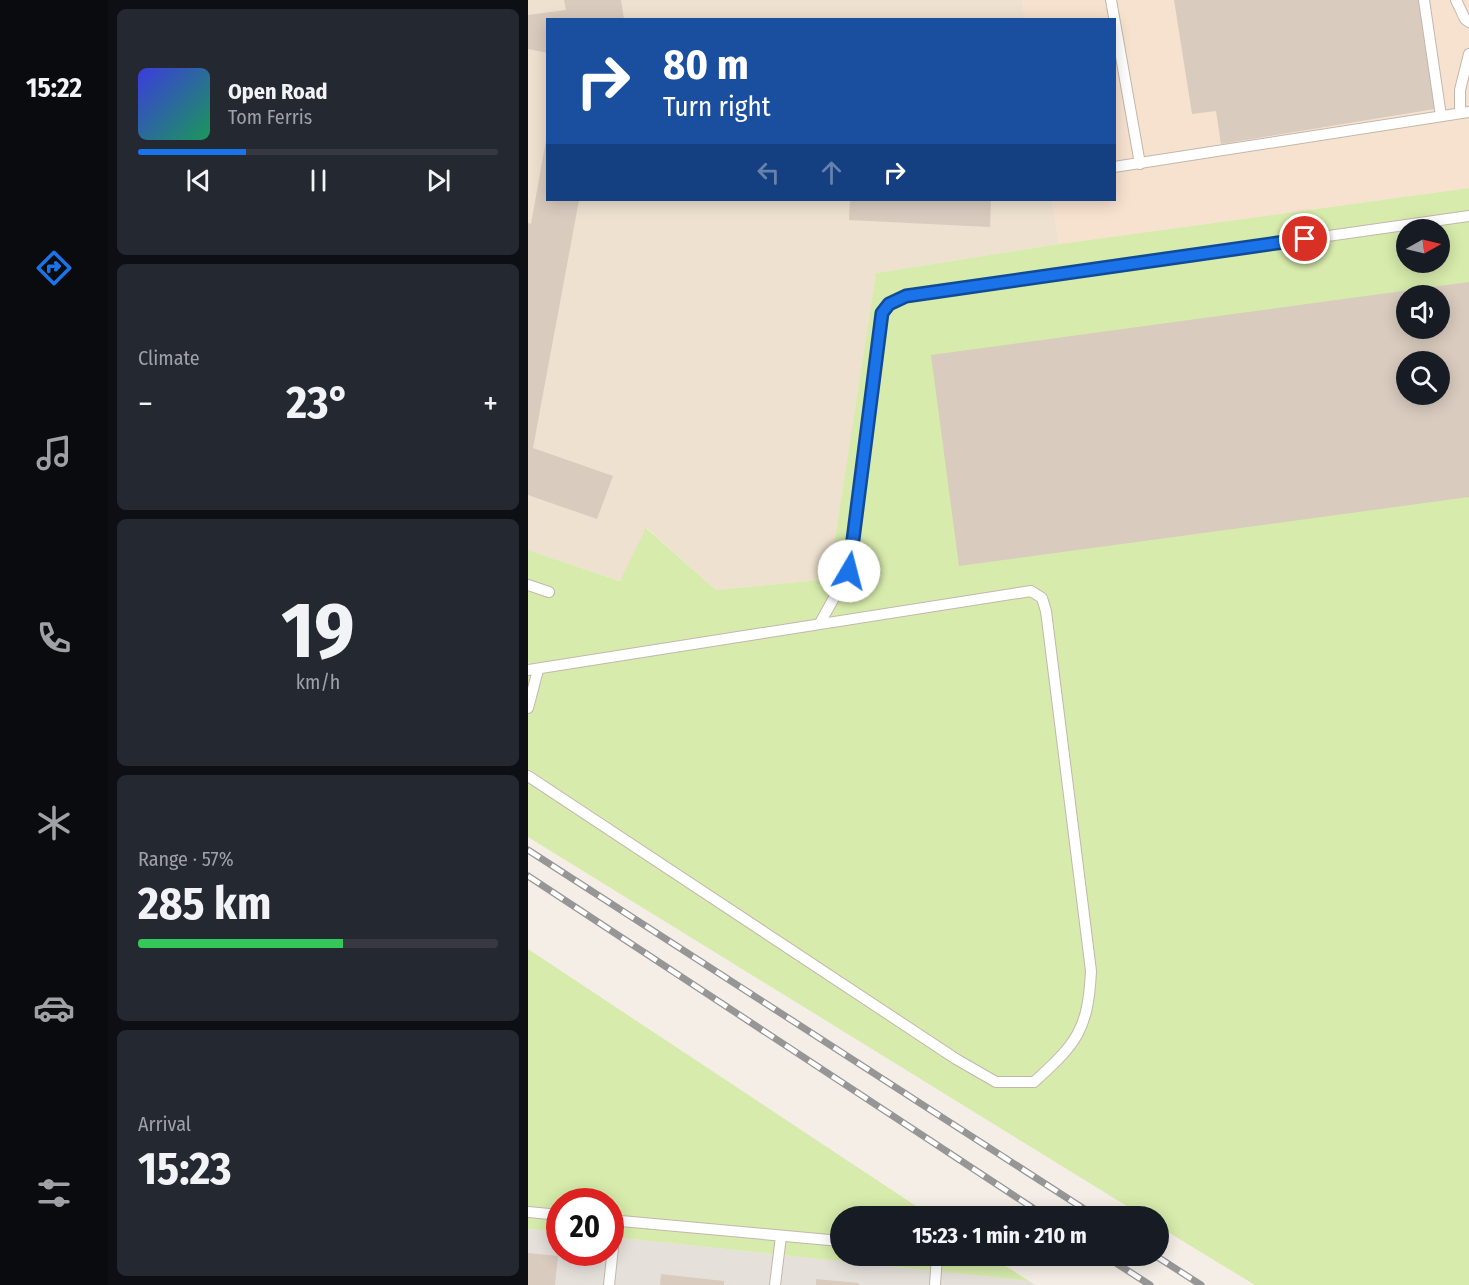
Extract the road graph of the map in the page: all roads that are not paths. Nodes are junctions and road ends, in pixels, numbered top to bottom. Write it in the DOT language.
graph roads {
  1 [pos="1111,0"];
  2 [pos="1424,0"];
  3 [pos="1456,0"];
  4 [pos="1114,18"];
  5 [pos="1469,22"];
  6 [pos="1116,28"];
  7 [pos="1469,54"];
  8 [pos="1465,112"];
  9 [pos="1441,116"];
  10 [pos="1140,164"];
  11 [pos="1116,167"];
  12 [pos="1469,216"];
  13 [pos="528,585"];
  14 [pos="549,592"];
  15 [pos="820,623"];
  16 [pos="533,670"];
  17 [pos="528,708"];
  18 [pos="528,776"];
  19 [pos="528,1212"];
  20 [pos="546,1214"];
  21 [pos="624,1221"];
  22 [pos="781,1236"];
  23 [pos="830,1240"];
  24 [pos="610,1266"];
  25 [pos="936,1266"];
  26 [pos="609,1285"];
  27 [pos="776,1285"];
  28 [pos="935,1285"];
  1 -- 4 [label="lane"];
  2 -- 9 [label="lane"];
  3 -- 5 [label="lane"];
  6 -- 10 [label="lane"];
  7 -- 8 [label="lane"];
  8 -- 9 [label="lane"];
  9 -- 10 [label="lane"];
  10 -- 11 [label="lane"];
  12 -- 15 [label="lane"];
  13 -- 14 [label="lane"];
  15 -- 16 [label="lane"];
  15 -- 18 [label="lane"];
  16 -- 17 [label="lane"];
  19 -- 20 [label="lane"];
  21 -- 22 [label="lane"];
  22 -- 23 [label="lane"];
  22 -- 27 [label="lane"];
  24 -- 26 [label="lane"];
  25 -- 28 [label="lane"];
}
